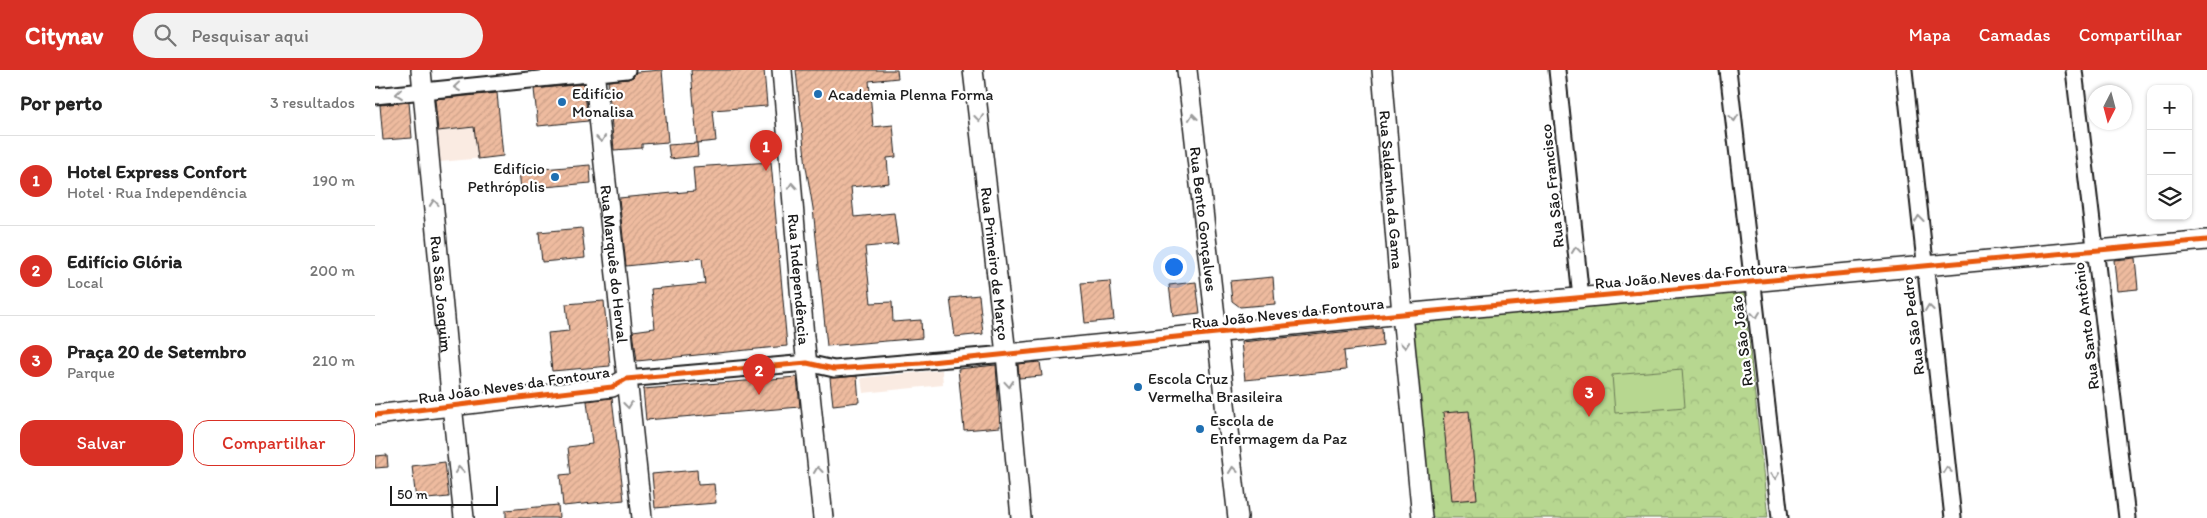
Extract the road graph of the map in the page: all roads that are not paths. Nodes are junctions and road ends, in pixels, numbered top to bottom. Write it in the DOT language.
graph roads {
  1 [pos="421,70"];
  2 [pos="627,70"];
  3 [pos="782,70"];
  4 [pos="973,70"];
  5 [pos="1187,70"];
  6 [pos="1383,70"];
  7 [pos="1557,70"];
  8 [pos="1728,70"];
  9 [pos="1903,70"];
  10 [pos="2074,70"];
  11 [pos="594,71"];
  12 [pos="424,91"];
  13 [pos="375,96"];
  14 [pos="2207,240"];
  15 [pos="2095,251"];
  16 [pos="1924,268"];
  17 [pos="1752,281"];
  18 [pos="1581,298"];
  19 [pos="1402,314"];
  20 [pos="1217,332"];
  21 [pos="1007,354"];
  22 [pos="807,363"];
  23 [pos="626,379"];
  24 [pos="452,405"];
  25 [pos="375,415"];
  26 [pos="464,518"];
  27 [pos="642,518"];
  28 [pos="823,518"];
  29 [pos="1021,518"];
  30 [pos="1238,518"];
  31 [pos="1421,518"];
  32 [pos="1780,518"];
  33 [pos="1953,518"];
  34 [pos="2127,518"];
  1 -- 12 [label="street, Rua São Joaquim"];
  2 -- 11 [label="street"];
  22 -- 3 [label="street, Rua Independência, one-way"];
  4 -- 21 [label="street, Rua Primeiro de Março, one-way"];
  20 -- 5 [label="street, Rua Bento Gonçalves, one-way"];
  6 -- 19 [label="street, Rua Saldanha da Gama"];
  18 -- 7 [label="street, Rua São Francisco, one-way"];
  8 -- 17 [label="street, Rua São João, one-way"];
  16 -- 9 [label="street, Rua São Pedro, one-way"];
  10 -- 15 [label="street, Rua Santo Antônio"];
  11 -- 12 [label="street, one-way"];
  11 -- 23 [label="street, Rua Marquês do Herval, one-way"];
  12 -- 13 [label="street, one-way"];
  24 -- 12 [label="street, Rua São Joaquim, one-way"];
  14 -- 15 [label="street, Rua João Neves da Fontoura"];
  15 -- 16 [label="street, Rua João Neves da Fontoura"];
  15 -- 34 [label="street, Rua Santo Antônio"];
  16 -- 17 [label="street, Rua João Neves da Fontoura"];
  33 -- 16 [label="street, Rua São Pedro, one-way"];
  17 -- 18 [label="street, Rua João Neves da Fontoura"];
  17 -- 32 [label="street, Rua São João, one-way"];
  18 -- 19 [label="street, Rua João Neves da Fontoura"];
  19 -- 20 [label="street, Rua João Neves da Fontoura"];
  19 -- 31 [label="street, Rua Saldanha da Gama, one-way"];
  20 -- 21 [label="street, Rua João Neves da Fontoura"];
  30 -- 20 [label="street, Rua Bento Gonçalves, one-way"];
  21 -- 22 [label="street, Rua João Neves da Fontoura"];
  21 -- 29 [label="street, Rua Primeiro de Março, one-way"];
  22 -- 23 [label="street, Rua João Neves da Fontoura"];
  28 -- 22 [label="street, Rua Independência, one-way"];
  23 -- 24 [label="street, Rua João Neves da Fontoura"];
  23 -- 27 [label="street, Rua Marquês do Herval, one-way"];
  24 -- 25 [label="street, Rua João Neves da Fontoura"];
  26 -- 24 [label="street, Rua São Joaquim, one-way"];
}
